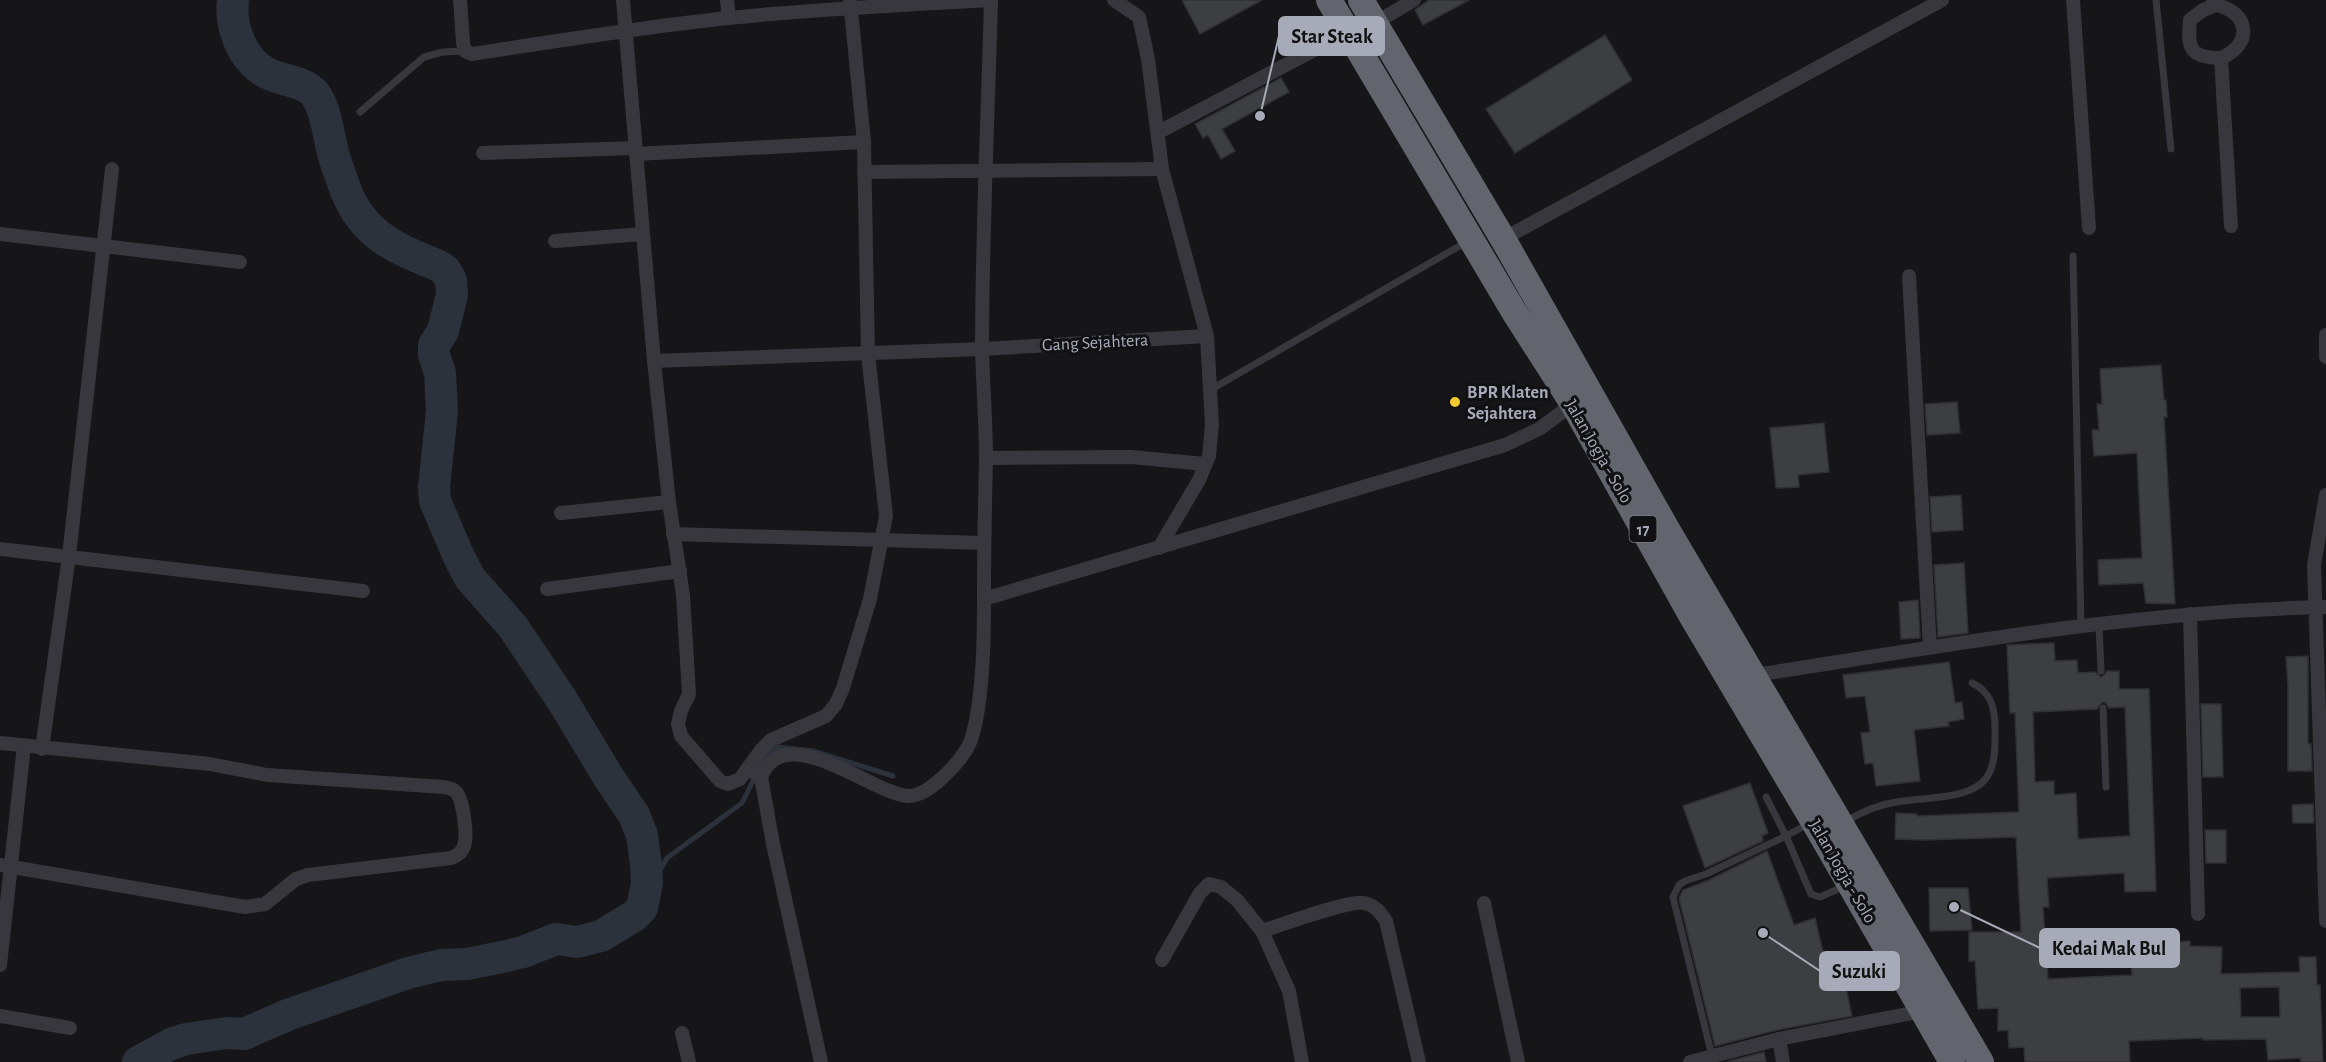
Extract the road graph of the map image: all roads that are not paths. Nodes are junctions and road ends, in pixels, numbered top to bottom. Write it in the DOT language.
graph roads {
  1 [pos="460,0"];
  2 [pos="623,0"];
  3 [pos="727,0"];
  4 [pos="992,0"];
  5 [pos="1114,0"];
  6 [pos="1329,0"];
  7 [pos="1361,0"];
  8 [pos="1414,0"];
  9 [pos="1942,0"];
  10 [pos="2073,0"];
  11 [pos="2157,0"];
  12 [pos="2215,3"];
  13 [pos="850,4"];
  14 [pos="729,18"];
  15 [pos="1375,23"];
  16 [pos="625,31"];
  17 [pos="1348,32"];
  18 [pos="465,51"];
  19 [pos="2221,58"];
  20 [pos="360,112"];
  21 [pos="1159,132"];
  22 [pos="864,142"];
  23 [pos="2171,149"];
  24 [pos="635,151"];
  25 [pos="483,153"];
  26 [pos="1162,168"];
  27 [pos="112,169"];
  28 [pos="987,171"];
  29 [pos="864,172"];
  30 [pos="2231,226"];
  31 [pos="2089,228"];
  32 [pos="0,234"];
  33 [pos="643,234"];
  34 [pos="1503,239"];
  35 [pos="1471,240"];
  36 [pos="555,241"];
  37 [pos="104,247"];
  38 [pos="2073,256"];
  39 [pos="240,262"];
  40 [pos="1909,276"];
  41 [pos="2326,335"];
  42 [pos="1207,336"];
  43 [pos="982,349"];
  44 [pos="868,354"];
  45 [pos="2326,357"];
  46 [pos="654,361"];
  47 [pos="1210,390"];
  48 [pos="1573,404"];
  49 [pos="986,458"];
  50 [pos="1205,464"];
  51 [pos="2326,495"];
  52 [pos="669,502"];
  53 [pos="561,513"];
  54 [pos="673,534"];
  55 [pos="882,541"];
  56 [pos="984,543"];
  57 [pos="1160,548"];
  58 [pos="0,549"];
  59 [pos="69,556"];
  60 [pos="680,571"];
  61 [pos="547,589"];
  62 [pos="363,591"];
  63 [pos="984,599"];
  64 [pos="2320,607"];
  65 [pos="2190,614"];
  66 [pos="2099,624"];
  67 [pos="2081,626"];
  68 [pos="1930,648"];
  69 [pos="2101,671"];
  70 [pos="1755,675"];
  71 [pos="1972,682"];
  72 [pos="2103,708"];
  73 [pos="0,744"];
  74 [pos="24,746"];
  75 [pos="42,749"];
  76 [pos="755,773"];
  77 [pos="2106,787"];
  78 [pos="1766,797"];
  79 [pos="1825,826"];
  80 [pos="1786,836"];
  81 [pos="6,866"];
  82 [pos="1850,884"];
  83 [pos="1484,903"];
  84 [pos="2198,914"];
  85 [pos="2326,921"];
  86 [pos="1262,931"];
  87 [pos="1162,960"];
  88 [pos="0,965"];
  89 [pos="1923,1011"];
  90 [pos="0,1016"];
  91 [pos="70,1028"];
  92 [pos="682,1033"];
  93 [pos="1779,1039"];
  94 [pos="1713,1058"];
  95 [pos="689,1062"];
  96 [pos="821,1062"];
  97 [pos="1302,1062"];
  98 [pos="1419,1062"];
  99 [pos="1518,1062"];
  100 [pos="1690,1062"];
  101 [pos="1784,1062"];
  102 [pos="1952,1062"];
  103 [pos="1981,1062"];
  1 -- 18 [label="street"];
  2 -- 16 [label="street"];
  3 -- 14 [label="street"];
  4 -- 13 [label="street"];
  4 -- 28 [label="street"];
  5 -- 21 [label="street"];
  6 -- 17 [label="highway, Jalan Jogja - Solo / 17"];
  7 -- 15 [label="highway, Jalan Jogja - Solo / 17"];
  8 -- 15 [label="street"];
  9 -- 34 [label="street"];
  10 -- 31 [label="street"];
  11 -- 23 [label="lane"];
  12 -- 19 [label="street"];
  12 -- 19 [label="street"];
  13 -- 14 [label="street"];
  13 -- 22 [label="street"];
  14 -- 16 [label="street"];
  15 -- 34 [label="highway, Jalan Jogja - Solo / 17"];
  16 -- 18 [label="street"];
  16 -- 24 [label="street"];
  17 -- 21 [label="street"];
  17 -- 35 [label="highway, Jalan Jogja - Solo / 17"];
  18 -- 20 [label="lane"];
  19 -- 30 [label="street"];
  21 -- 26 [label="street"];
  22 -- 24 [label="street"];
  22 -- 29 [label="street"];
  24 -- 25 [label="street"];
  24 -- 33 [label="street"];
  26 -- 28 [label="street"];
  26 -- 42 [label="street"];
  27 -- 37 [label="street"];
  28 -- 29 [label="street"];
  28 -- 43 [label="street"];
  29 -- 44 [label="street"];
  32 -- 37 [label="street"];
  33 -- 36 [label="street"];
  33 -- 46 [label="street"];
  34 -- 70 [label="highway, Jalan Jogja - Solo / 17"];
  35 -- 47 [label="lane"];
  35 -- 48 [label="highway, Jalan Jogja - Solo / 17"];
  37 -- 39 [label="street"];
  37 -- 59 [label="street"];
  38 -- 67 [label="lane"];
  40 -- 68 [label="street"];
  41 -- 45 [label="street"];
  42 -- 43 [label="street, Gang Sejahtera"];
  42 -- 47 [label="street"];
  43 -- 44 [label="street, Gang Sejahtera"];
  43 -- 49 [label="street"];
  44 -- 46 [label="street, Gang Sejahtera"];
  44 -- 55 [label="street"];
  46 -- 52 [label="street"];
  47 -- 50 [label="street"];
  48 -- 57 [label="street"];
  48 -- 79 [label="highway, Jalan Jogja - Solo / 17"];
  49 -- 50 [label="street"];
  49 -- 56 [label="street"];
  50 -- 57 [label="street"];
  51 -- 64 [label="street"];
  52 -- 53 [label="street"];
  52 -- 54 [label="street"];
  54 -- 55 [label="street"];
  54 -- 60 [label="street"];
  55 -- 56 [label="street"];
  55 -- 76 [label="street"];
  56 -- 63 [label="street"];
  57 -- 63 [label="street"];
  58 -- 59 [label="street"];
  59 -- 62 [label="street"];
  59 -- 75 [label="street"];
  60 -- 61 [label="street"];
  60 -- 76 [label="street"];
  63 -- 76 [label="street"];
  64 -- 65 [label="street"];
  64 -- 85 [label="street"];
  65 -- 66 [label="street"];
  65 -- 84 [label="street"];
  66 -- 67 [label="street"];
  66 -- 69 [label="lane"];
  67 -- 68 [label="street"];
  68 -- 70 [label="street"];
  70 -- 79 [label="highway, Jalan Jogja - Solo / 17"];
  71 -- 79 [label="lane"];
  72 -- 77 [label="lane"];
  73 -- 74 [label="street"];
  74 -- 75 [label="street"];
  74 -- 81 [label="street"];
  75 -- 81 [label="street"];
  76 -- 96 [label="street"];
  78 -- 80 [label="lane"];
  79 -- 80 [label="lane"];
  79 -- 82 [label="highway, Jalan Jogja - Solo / 17"];
  79 -- 103 [label="highway, Jalan Jogja - Solo / 17"];
  80 -- 82 [label="lane"];
  80 -- 94 [label="lane"];
  81 -- 88 [label="street"];
  82 -- 89 [label="highway, Jalan Jogja - Solo / 17"];
  83 -- 99 [label="street"];
  86 -- 87 [label="street"];
  86 -- 97 [label="street"];
  86 -- 98 [label="street"];
  89 -- 93 [label="street"];
  89 -- 102 [label="highway, Jalan Jogja - Solo / 17"];
  90 -- 91 [label="street"];
  92 -- 95 [label="street"];
  93 -- 94 [label="street"];
  93 -- 101 [label="street"];
  94 -- 100 [label="street"];
}
